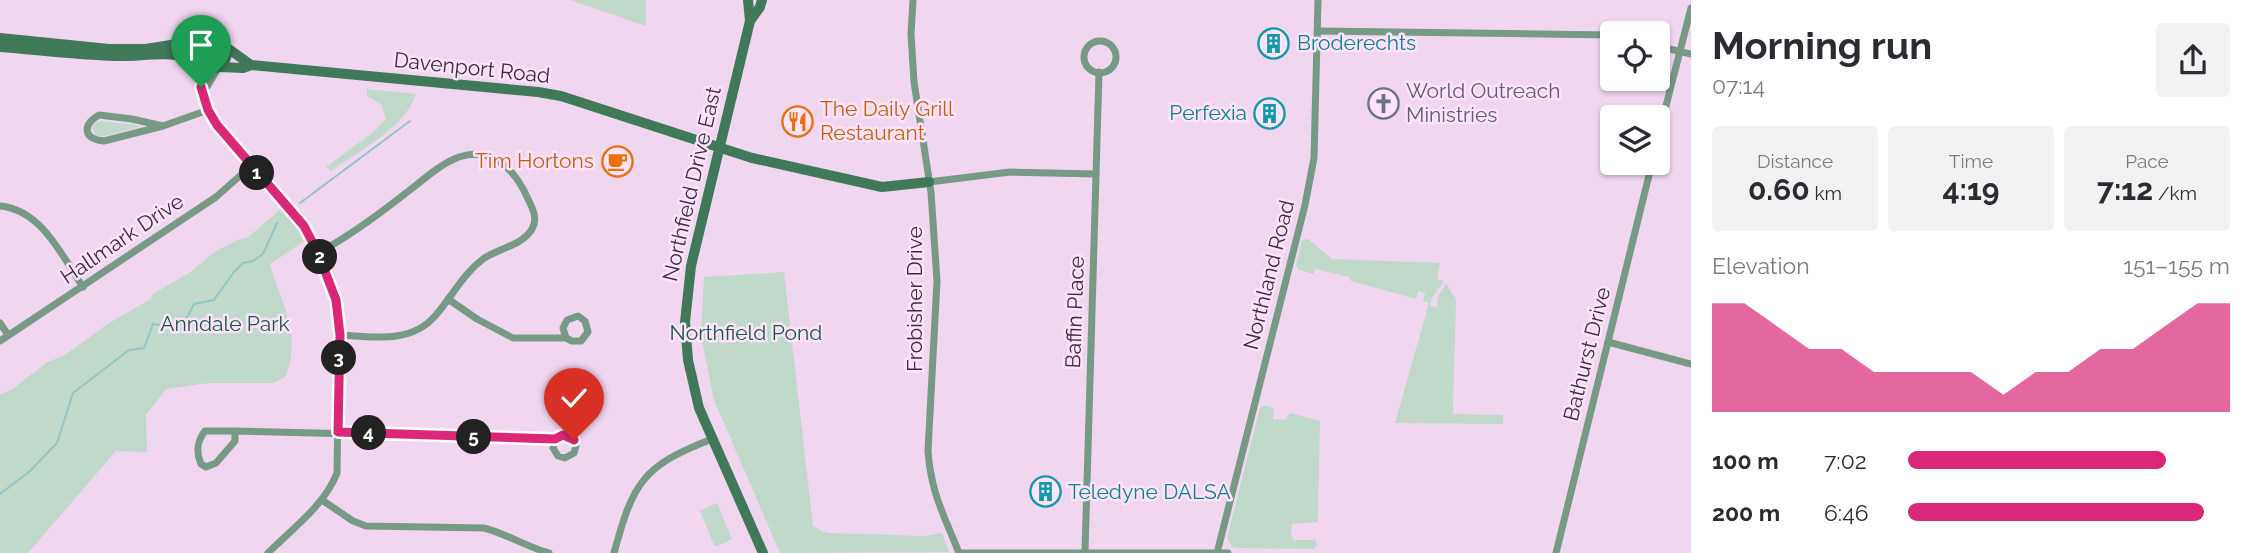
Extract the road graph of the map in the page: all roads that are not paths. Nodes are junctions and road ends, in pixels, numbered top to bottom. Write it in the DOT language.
graph roads {
  1 [pos="748,0"];
  2 [pos="762,0"];
  3 [pos="913,0"];
  4 [pos="1318,0"];
  5 [pos="1691,8"];
  6 [pos="750,21"];
  7 [pos="1318,32"];
  8 [pos="1600,35"];
  9 [pos="0,38"];
  10 [pos="201,40"];
  11 [pos="0,47"];
  12 [pos="226,47"];
  13 [pos="1670,49"];
  14 [pos="1679,51"];
  15 [pos="1691,54"];
  16 [pos="197,62"];
  17 [pos="251,65"];
  18 [pos="219,67"];
  19 [pos="1099,72"];
  20 [pos="204,92"];
  21 [pos="1666,105"];
  22 [pos="208,110"];
  23 [pos="163,126"];
  24 [pos="720,148"];
  25 [pos="251,166"];
  26 [pos="1096,174"];
  27 [pos="1649,175"];
  28 [pos="929,182"];
  29 [pos="0,206"];
  30 [pos="318,253"];
  31 [pos="83,287"];
  32 [pos="448,299"];
  33 [pos="0,323"];
  34 [pos="8,335"];
  35 [pos="340,335"];
  36 [pos="566,338"];
  37 [pos="0,341"];
  38 [pos="1608,342"];
  39 [pos="1691,364"];
  40 [pos="235,431"];
  41 [pos="338,432"];
  42 [pos="555,439"];
  43 [pos="712,439"];
  44 [pos="321,500"];
  45 [pos="1085,552"];
  46 [pos="268,553"];
  47 [pos="549,553"];
  48 [pos="614,553"];
  49 [pos="762,553"];
  50 [pos="959,553"];
  51 [pos="1217,553"];
  52 [pos="1228,553"];
  53 [pos="1556,553"];
  1 -- 6 [label="street, Northfield Drive East"];
  2 -- 6 [label="street, Northfield Drive East"];
  3 -- 28 [label="street, Frobisher Drive"];
  4 -- 7 [label="street, Northland Road"];
  5 -- 14 [label="street"];
  6 -- 24 [label="street, Northfield Drive East"];
  7 -- 8 [label="street"];
  7 -- 51 [label="street, Northland Road"];
  9 -- 10 [label="street"];
  10 -- 12 [label="street"];
  10 -- 16 [label="street"];
  11 -- 16 [label="street"];
  12 -- 17 [label="street"];
  12 -- 18 [label="street"];
  13 -- 14 [label="street"];
  14 -- 15 [label="street"];
  14 -- 21 [label="street"];
  16 -- 18 [label="street"];
  16 -- 20 [label="street"];
  17 -- 18 [label="street, Davenport Road"];
  17 -- 24 [label="street, Davenport Road"];
  18 -- 20 [label="street"];
  19 -- 19 [label="street, Baffin Place"];
  19 -- 26 [label="street, Baffin Place"];
  20 -- 22 [label="street"];
  22 -- 23 [label="street"];
  22 -- 25 [label="street"];
  23 -- 23 [label="street"];
  24 -- 28 [label="street, Davenport Road"];
  24 -- 43 [label="street, Northfield Drive East"];
  25 -- 30 [label="street"];
  25 -- 31 [label="street, Hallmark Drive"];
  26 -- 28 [label="street, Davenport Road"];
  26 -- 45 [label="street, Baffin Place"];
  27 -- 38 [label="street, Bathurst Drive"];
  28 -- 50 [label="street, Frobisher Drive"];
  29 -- 31 [label="street"];
  30 -- 32 [label="street"];
  30 -- 35 [label="street"];
  31 -- 34 [label="street, Hallmark Drive"];
  32 -- 35 [label="street"];
  32 -- 36 [label="street"];
  33 -- 34 [label="street"];
  34 -- 37 [label="street, Hallmark Drive"];
  35 -- 41 [label="street"];
  38 -- 39 [label="street"];
  38 -- 53 [label="street, Bathurst Drive"];
  40 -- 40 [label="street"];
  40 -- 41 [label="street"];
  41 -- 42 [label="street"];
  41 -- 44 [label="street"];
  43 -- 48 [label="street"];
  43 -- 49 [label="street, Northfield Drive East"];
  44 -- 46 [label="street"];
  44 -- 47 [label="street"];
  45 -- 50 [label="street"];
  45 -- 51 [label="street"];
  51 -- 52 [label="street"];
}
